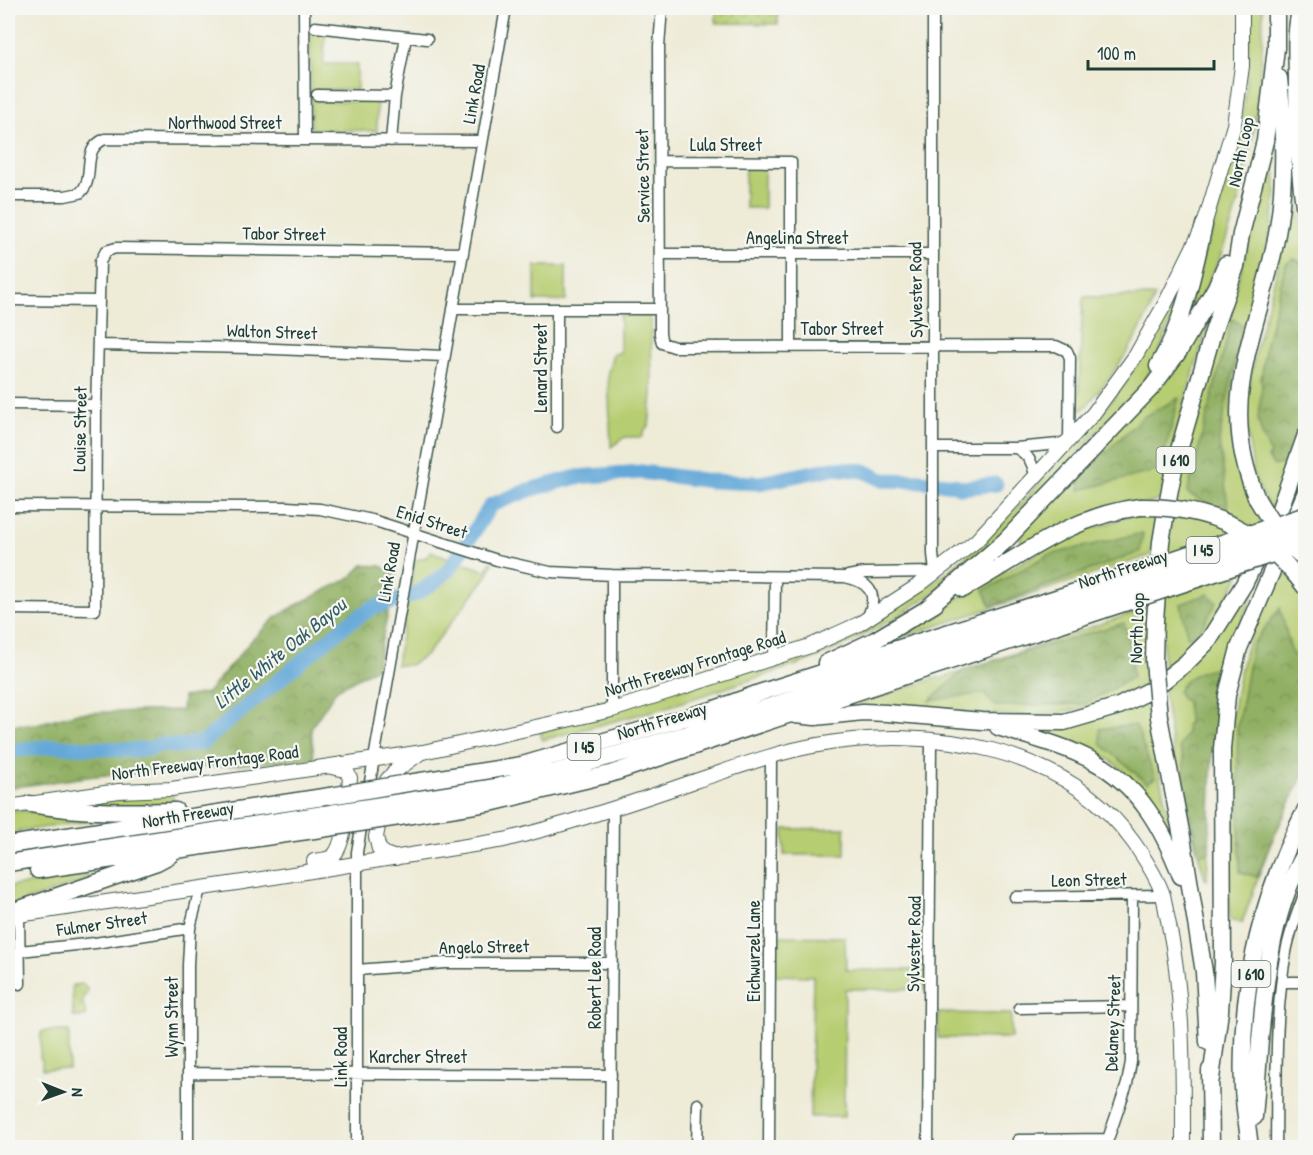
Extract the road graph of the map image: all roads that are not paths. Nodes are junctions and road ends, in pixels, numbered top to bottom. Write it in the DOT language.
graph roads {
  1 [pos="304,8"];
  2 [pos="506,8"];
  3 [pos="662,8"];
  4 [pos="933,8"];
  5 [pos="1242,8"];
  6 [pos="1276,8"];
  7 [pos="1301,8"];
  8 [pos="315,27"];
  9 [pos="406,37"];
  10 [pos="427,39"];
  11 [pos="1276,48"];
  12 [pos="317,95"];
  13 [pos="395,96"];
  14 [pos="305,140"];
  15 [pos="391,141"];
  16 [pos="482,141"];
  17 [pos="660,161"];
  18 [pos="8,196"];
  19 [pos="1305,218"];
  20 [pos="1204,225"];
  21 [pos="1241,234"];
  22 [pos="106,251"];
  23 [pos="462,253"];
  24 [pos="661,254"];
  25 [pos="792,254"];
  26 [pos="932,254"];
  27 [pos="8,300"];
  28 [pos="99,301"];
  29 [pos="453,309"];
  30 [pos="557,309"];
  31 [pos="660,309"];
  32 [pos="663,343"];
  33 [pos="98,345"];
  34 [pos="791,346"];
  35 [pos="934,346"];
  36 [pos="444,356"];
  37 [pos="8,404"];
  38 [pos="96,405"];
  39 [pos="1120,420"];
  40 [pos="557,427"];
  41 [pos="1305,435"];
  42 [pos="1069,440"];
  43 [pos="1016,448"];
  44 [pos="934,454"];
  45 [pos="1035,477"];
  46 [pos="1305,492"];
  47 [pos="8,506"];
  48 [pos="95,506"];
  49 [pos="1305,515"];
  50 [pos="1305,529"];
  51 [pos="413,533"];
  52 [pos="1305,543"];
  53 [pos="1305,559"];
  54 [pos="935,572"];
  55 [pos="612,575"];
  56 [pos="775,577"];
  57 [pos="845,577"];
  58 [pos="1305,588"];
  59 [pos="1101,597"];
  60 [pos="8,609"];
  61 [pos="925,610"];
  62 [pos="867,618"];
  63 [pos="774,659"];
  64 [pos="762,692"];
  65 [pos="612,710"];
  66 [pos="785,714"];
  67 [pos="982,722"];
  68 [pos="931,740"];
  69 [pos="423,752"];
  70 [pos="771,755"];
  71 [pos="374,759"];
  72 [pos="326,766"];
  73 [pos="30,804"];
  74 [pos="8,807"];
  75 [pos="249,809"];
  76 [pos="400,809"];
  77 [pos="613,809"];
  78 [pos="1305,809"];
  79 [pos="322,821"];
  80 [pos="8,845"];
  81 [pos="185,848"];
  82 [pos="1305,852"];
  83 [pos="396,858"];
  84 [pos="8,863"];
  85 [pos="357,864"];
  86 [pos="8,874"];
  87 [pos="281,875"];
  88 [pos="200,889"];
  89 [pos="1305,890"];
  90 [pos="1163,895"];
  91 [pos="1132,896"];
  92 [pos="1015,897"];
  93 [pos="1193,907"];
  94 [pos="13,917"];
  95 [pos="190,928"];
  96 [pos="20,951"];
  97 [pos="612,963"];
  98 [pos="357,970"];
  99 [pos="1282,982"];
  100 [pos="1305,982"];
  101 [pos="20,984"];
  102 [pos="1131,1006"];
  103 [pos="1019,1008"];
  104 [pos="188,1072"];
  105 [pos="357,1073"];
  106 [pos="610,1075"];
  107 [pos="1211,1079"];
  108 [pos="698,1104"];
  109 [pos="1018,1140"];
  110 [pos="1108,1143"];
  111 [pos="188,1148"];
  112 [pos="357,1148"];
  113 [pos="610,1148"];
  114 [pos="697,1148"];
  115 [pos="769,1148"];
  116 [pos="928,1148"];
  117 [pos="1183,1148"];
  118 [pos="1211,1148"];
  119 [pos="1250,1148"];
  120 [pos="1276,1148"];
  1 -- 14 [label="street"];
  2 -- 16 [label="street, Link Road"];
  3 -- 17 [label="street, Service Street"];
  4 -- 26 [label="street, Sylvester Road"];
  5 -- 20 [label="main road, North Freeway Frontage Road"];
  6 -- 11 [label="highway, North Loop / I 610"];
  7 -- 19 [label="highway"];
  8 -- 9 [label="street"];
  9 -- 10 [label="street"];
  9 -- 13 [label="street"];
  11 -- 21 [label="highway, North Loop / I 610"];
  11 -- 53 [label="highway, bridge"];
  12 -- 13 [label="street"];
  13 -- 15 [label="street"];
  14 -- 15 [label="street, Northwood Street"];
  14 -- 18 [label="street, Northwood Street"];
  15 -- 16 [label="street, Northwood Street"];
  16 -- 23 [label="street, Link Road"];
  17 -- 24 [label="street, Service Street"];
  17 -- 25 [label="street, Lula Street"];
  20 -- 39 [label="highway"];
  20 -- 42 [label="main road, North Freeway Frontage Road"];
  21 -- 39 [label="highway"];
  21 -- 93 [label="highway, North Loop / I 610, bridge"];
  22 -- 23 [label="street, Tabor Street"];
  22 -- 28 [label="street, Louise Street"];
  23 -- 29 [label="street, Link Road"];
  24 -- 25 [label="street, Angelina Street"];
  24 -- 31 [label="street, Service Street"];
  25 -- 26 [label="street, Angelina Street"];
  25 -- 34 [label="street"];
  26 -- 35 [label="street, Sylvester Road"];
  27 -- 28 [label="street"];
  28 -- 33 [label="street, Louise Street"];
  29 -- 30 [label="street"];
  29 -- 36 [label="street, Link Road"];
  30 -- 31 [label="street"];
  30 -- 40 [label="street, Lenard Street"];
  31 -- 32 [label="street, Service Street"];
  32 -- 34 [label="street, Tabor Street"];
  33 -- 36 [label="street, Walton Street"];
  33 -- 38 [label="street, Louise Street"];
  34 -- 35 [label="street, Tabor Street"];
  35 -- 42 [label="street, Tabor Street"];
  35 -- 44 [label="street, Sylvester Road"];
  36 -- 51 [label="street, Link Road"];
  37 -- 38 [label="street"];
  38 -- 48 [label="street, Louise Street"];
  39 -- 61 [label="highway"];
  41 -- 67 [label="highway"];
  42 -- 43 [label="street"];
  42 -- 45 [label="main road, North Freeway Frontage Road"];
  43 -- 44 [label="street"];
  43 -- 45 [label="street"];
  44 -- 54 [label="street, Sylvester Road"];
  45 -- 54 [label="main road, North Freeway Frontage Road"];
  46 -- 107 [label="highway"];
  47 -- 48 [label="street, Enid Street"];
  48 -- 51 [label="street, Enid Street"];
  48 -- 60 [label="street, Louise Street"];
  49 -- 59 [label="highway, North Freeway / I 45, bridge"];
  50 -- 59 [label="highway, North Freeway, bridge"];
  51 -- 55 [label="street, Enid Street"];
  51 -- 71 [label="street, Link Road"];
  52 -- 59 [label="highway, North Freeway / I 45, bridge"];
  54 -- 57 [label="street, Enid Street"];
  54 -- 62 [label="main road, North Freeway Frontage Road"];
  55 -- 56 [label="street, Enid Street"];
  55 -- 65 [label="street"];
  56 -- 57 [label="street, Enid Street"];
  56 -- 63 [label="street"];
  57 -- 62 [label="street, Enid Street"];
  58 -- 61 [label="highway, bridge"];
  59 -- 64 [label="highway, North Freeway / I 45"];
  59 -- 66 [label="highway, North Freeway / I 45"];
  59 -- 76 [label="highway, North Freeway"];
  61 -- 64 [label="highway"];
  62 -- 63 [label="main road, North Freeway Frontage Road"];
  63 -- 65 [label="main road, North Freeway Frontage Road"];
  64 -- 75 [label="highway, North Freeway / I 45, bridge"];
  65 -- 69 [label="main road, North Freeway Frontage Road"];
  66 -- 67 [label="highway"];
  66 -- 76 [label="highway, North Freeway / I 45"];
  67 -- 93 [label="highway"];
  68 -- 70 [label="main road"];
  68 -- 90 [label="main road"];
  68 -- 116 [label="street, Sylvester Road"];
  69 -- 71 [label="main road, North Freeway Frontage Road"];
  69 -- 83 [label="main road"];
  70 -- 77 [label="main road"];
  70 -- 115 [label="street, Eichwurzel Lane"];
  71 -- 72 [label="main road, North Freeway Frontage Road"];
  71 -- 85 [label="street, Link Road"];
  72 -- 73 [label="main road, North Freeway Frontage Road"];
  72 -- 87 [label="main road"];
  73 -- 74 [label="main road, North Freeway Frontage Road"];
  73 -- 75 [label="highway"];
  75 -- 80 [label="highway, North Freeway / I 45"];
  76 -- 79 [label="highway, North Freeway / I 45, bridge"];
  77 -- 83 [label="main road"];
  77 -- 97 [label="street, Robert Lee Road"];
  78 -- 119 [label="highway, I 610"];
  79 -- 81 [label="highway, North Freeway / I 45"];
  79 -- 84 [label="highway, North Freeway"];
  81 -- 86 [label="highway, North Freeway / I 45"];
  81 -- 94 [label="highway"];
  82 -- 119 [label="highway"];
  83 -- 85 [label="main road"];
  85 -- 87 [label="main road"];
  85 -- 98 [label="street, Link Road"];
  87 -- 88 [label="main road"];
  88 -- 94 [label="main road"];
  88 -- 95 [label="street, Wynn Street"];
  89 -- 99 [label="street"];
  90 -- 91 [label="street, Leon Street"];
  90 -- 117 [label="main road"];
  91 -- 92 [label="street, Leon Street"];
  91 -- 102 [label="street, Delaney Street"];
  93 -- 107 [label="highway, North Loop / I 610"];
  94 -- 96 [label="street"];
  95 -- 96 [label="street, Fulmer Street"];
  95 -- 104 [label="street, Wynn Street"];
  96 -- 101 [label="street"];
  97 -- 98 [label="street, Angelo Street"];
  97 -- 106 [label="street, Robert Lee Road"];
  98 -- 105 [label="street, Link Road"];
  99 -- 100 [label="street"];
  99 -- 120 [label="street"];
  102 -- 103 [label="street"];
  102 -- 110 [label="street, Delaney Street"];
  104 -- 105 [label="street, Karcher Street"];
  104 -- 111 [label="street, Wynn Street"];
  105 -- 106 [label="street, Karcher Street"];
  105 -- 112 [label="street, Link Road"];
  106 -- 113 [label="street, Robert Lee Road"];
  107 -- 118 [label="highway, I 610"];
  108 -- 114 [label="street"];
  109 -- 110 [label="street"];
}
